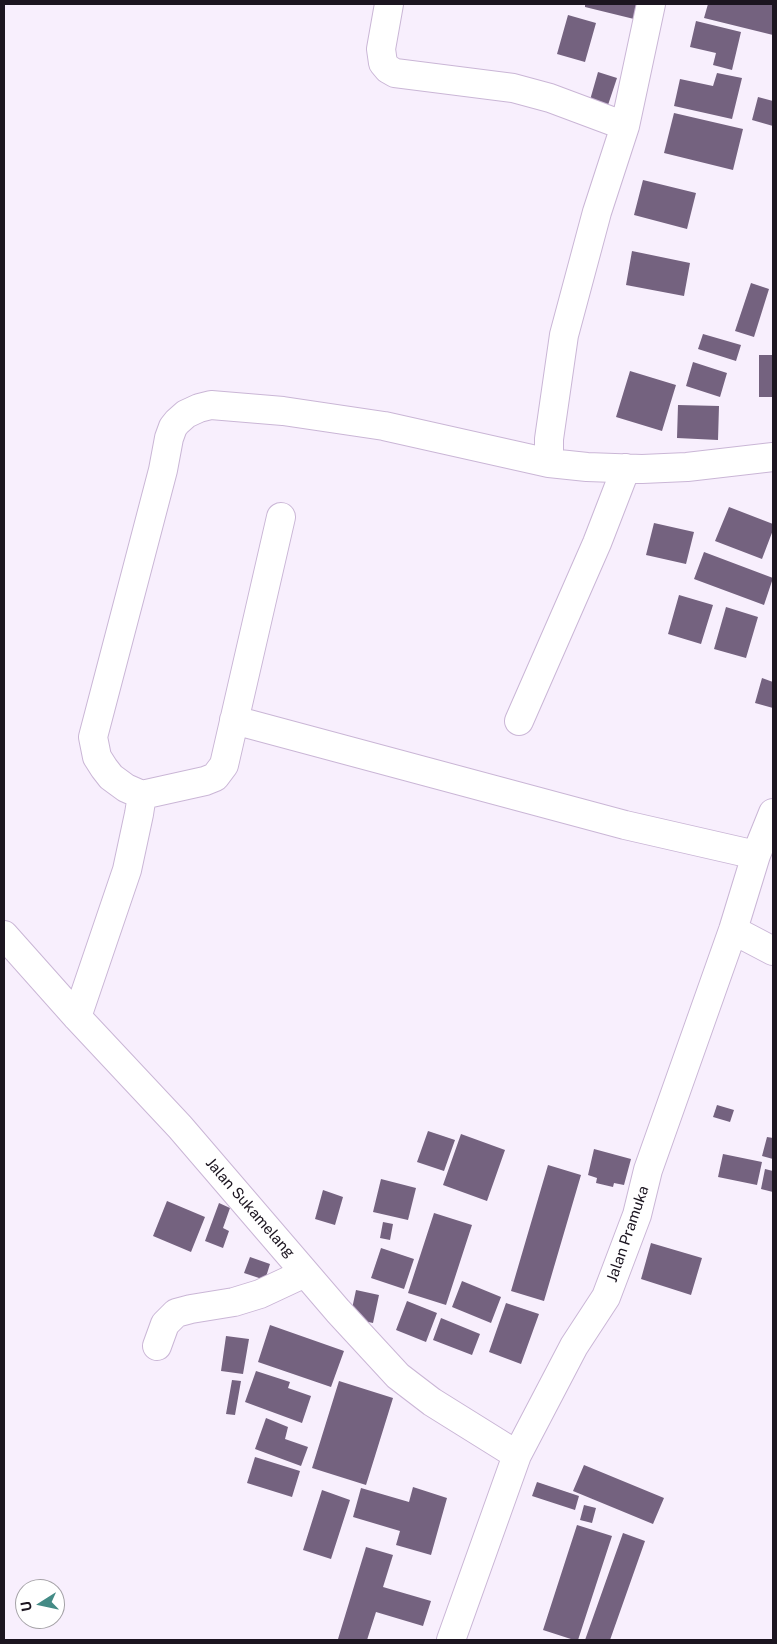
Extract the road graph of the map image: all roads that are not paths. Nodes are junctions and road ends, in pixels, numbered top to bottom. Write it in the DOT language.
graph roads {
  1 [pos="389,4"];
  2 [pos="651,4"];
  3 [pos="625,126"];
  4 [pos="773,457"];
  5 [pos="549,463"];
  6 [pos="626,468"];
  7 [pos="281,517"];
  8 [pos="234,720"];
  9 [pos="519,721"];
  10 [pos="142,794"];
  11 [pos="772,818"];
  12 [pos="756,855"];
  13 [pos="732,930"];
  14 [pos="4,935"];
  15 [pos="773,951"];
  16 [pos="77,1017"];
  17 [pos="305,1272"];
  18 [pos="157,1346"];
  19 [pos="517,1455"];
  20 [pos="452,1640"];
  1 -- 3 [label="street"];
  2 -- 3 [label="street"];
  3 -- 5 [label="street"];
  4 -- 6 [label="street"];
  5 -- 6 [label="street"];
  5 -- 10 [label="street"];
  6 -- 9 [label="street"];
  7 -- 8 [label="street"];
  8 -- 10 [label="street"];
  8 -- 12 [label="street"];
  10 -- 16 [label="street"];
  11 -- 12 [label="street, Jalan Pramuka"];
  12 -- 13 [label="street, Jalan Pramuka"];
  13 -- 15 [label="street"];
  13 -- 19 [label="street, Jalan Pramuka"];
  14 -- 16 [label="street, Jalan Sukamelang"];
  16 -- 17 [label="street, Jalan Sukamelang"];
  17 -- 18 [label="street"];
  17 -- 19 [label="street, Jalan Sukamelang"];
  19 -- 20 [label="street, Jalan Pramuka"];
}
